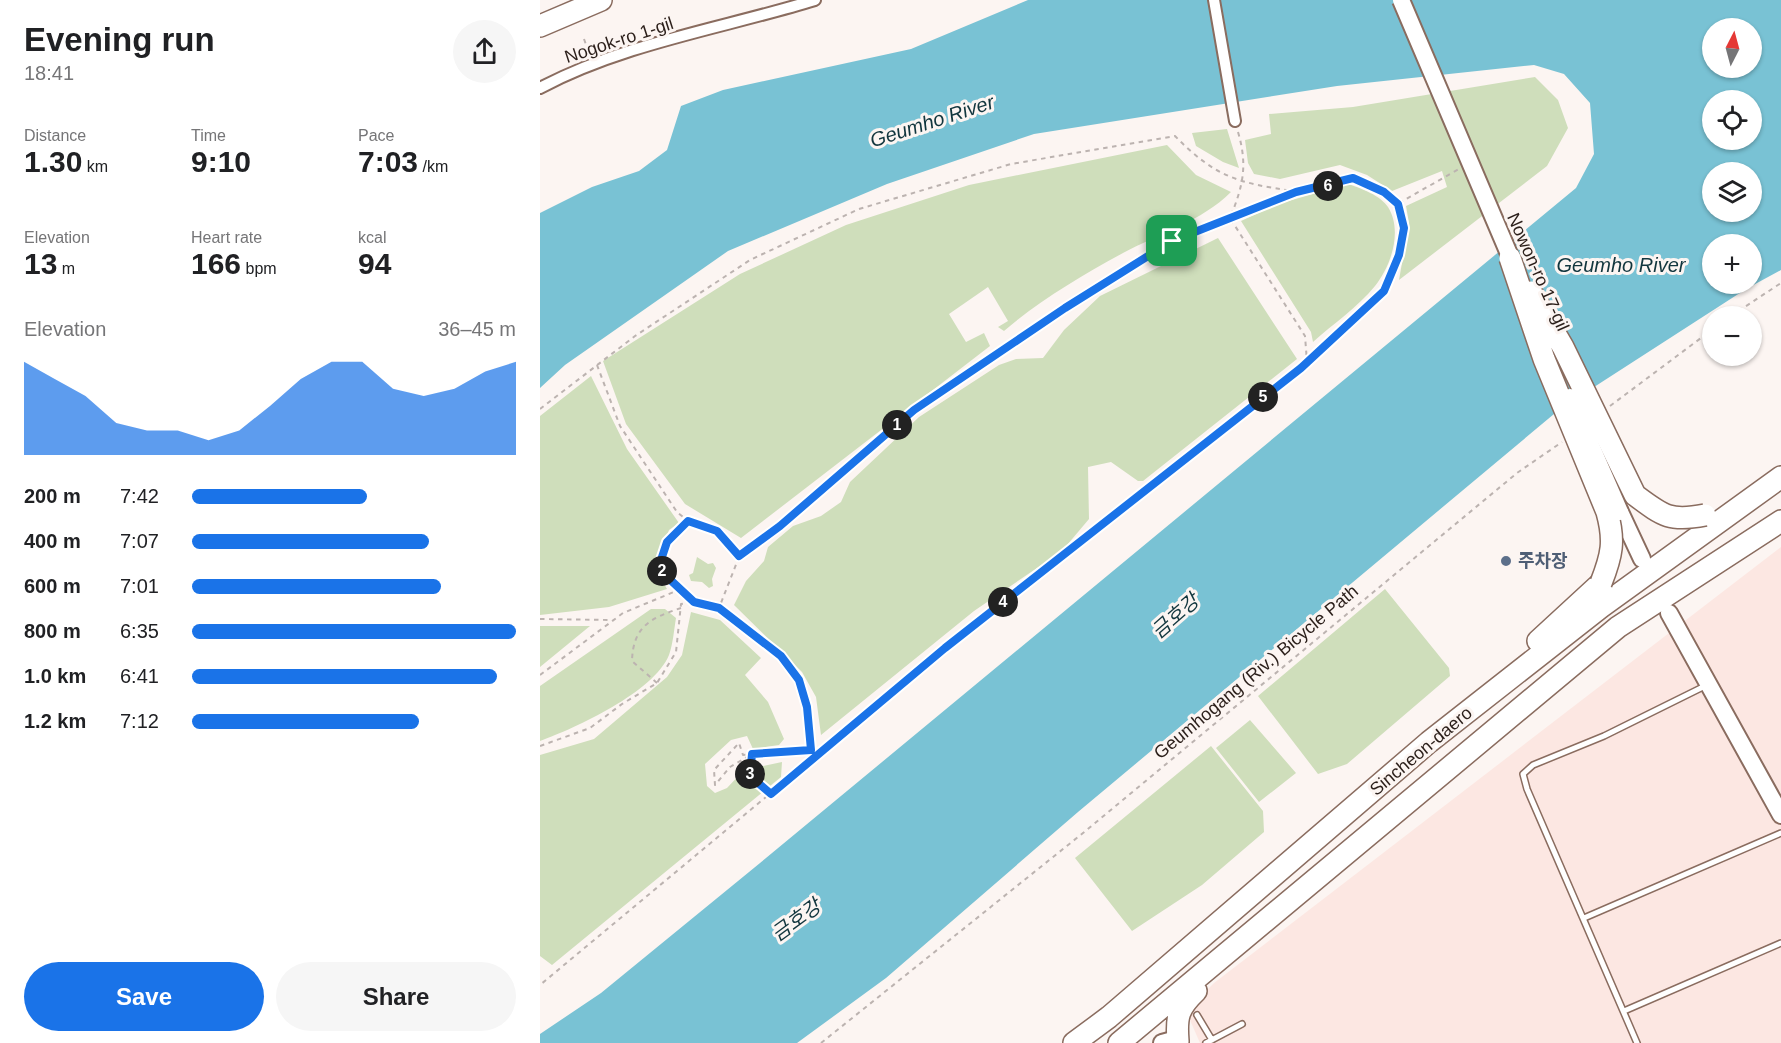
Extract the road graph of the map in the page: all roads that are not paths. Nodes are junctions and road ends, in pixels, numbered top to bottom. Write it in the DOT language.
graph roads {
  1 [pos="601,0"];
  2 [pos="815,0"];
  3 [pos="1214,0"];
  4 [pos="1401,0"];
  5 [pos="540,26"];
  6 [pos="540,88"];
  7 [pos="1235,121"];
  8 [pos="1510,258"];
  9 [pos="1780,478"];
  10 [pos="1781,520"];
  11 [pos="1642,559"];
  12 [pos="1669,613"];
  13 [pos="1708,684"];
  14 [pos="1429,742"];
  15 [pos="1781,815"];
  16 [pos="1781,833"];
  17 [pos="1304,890"];
  18 [pos="1584,918"];
  19 [pos="1781,943"];
  20 [pos="1624,1011"];
  21 [pos="1197,1015"];
  22 [pos="1242,1024"];
  23 [pos="1174,1042"];
  24 [pos="1208,1042"];
  25 [pos="1074,1043"];
  26 [pos="1119,1043"];
  27 [pos="1637,1043"];
  1 -- 5 [label="highway"];
  2 -- 6 [label="street, Nogok-ro 1-gil"];
  3 -- 7 [label="street"];
  4 -- 8 [label="main road, Nowon-ro 17-gil, bridge"];
  8 -- 9 [label="highway, bridge"];
  8 -- 11 [label="main road, Nowon-ro 17-gil, bridge"];
  8 -- 14 [label="highway, bridge"];
  9 -- 14 [label="highway, Sincheon-daero"];
  10 -- 17 [label="highway, Sincheon-daero"];
  12 -- 13 [label="main road"];
  13 -- 15 [label="main road"];
  13 -- 18 [label="lane"];
  14 -- 25 [label="highway, Sincheon-daero"];
  16 -- 18 [label="lane"];
  17 -- 23 [label="highway"];
  17 -- 26 [label="highway, Sincheon-daero"];
  18 -- 20 [label="lane"];
  19 -- 20 [label="lane"];
  20 -- 27 [label="lane"];
  21 -- 24 [label="lane"];
  22 -- 24 [label="lane"];
}
